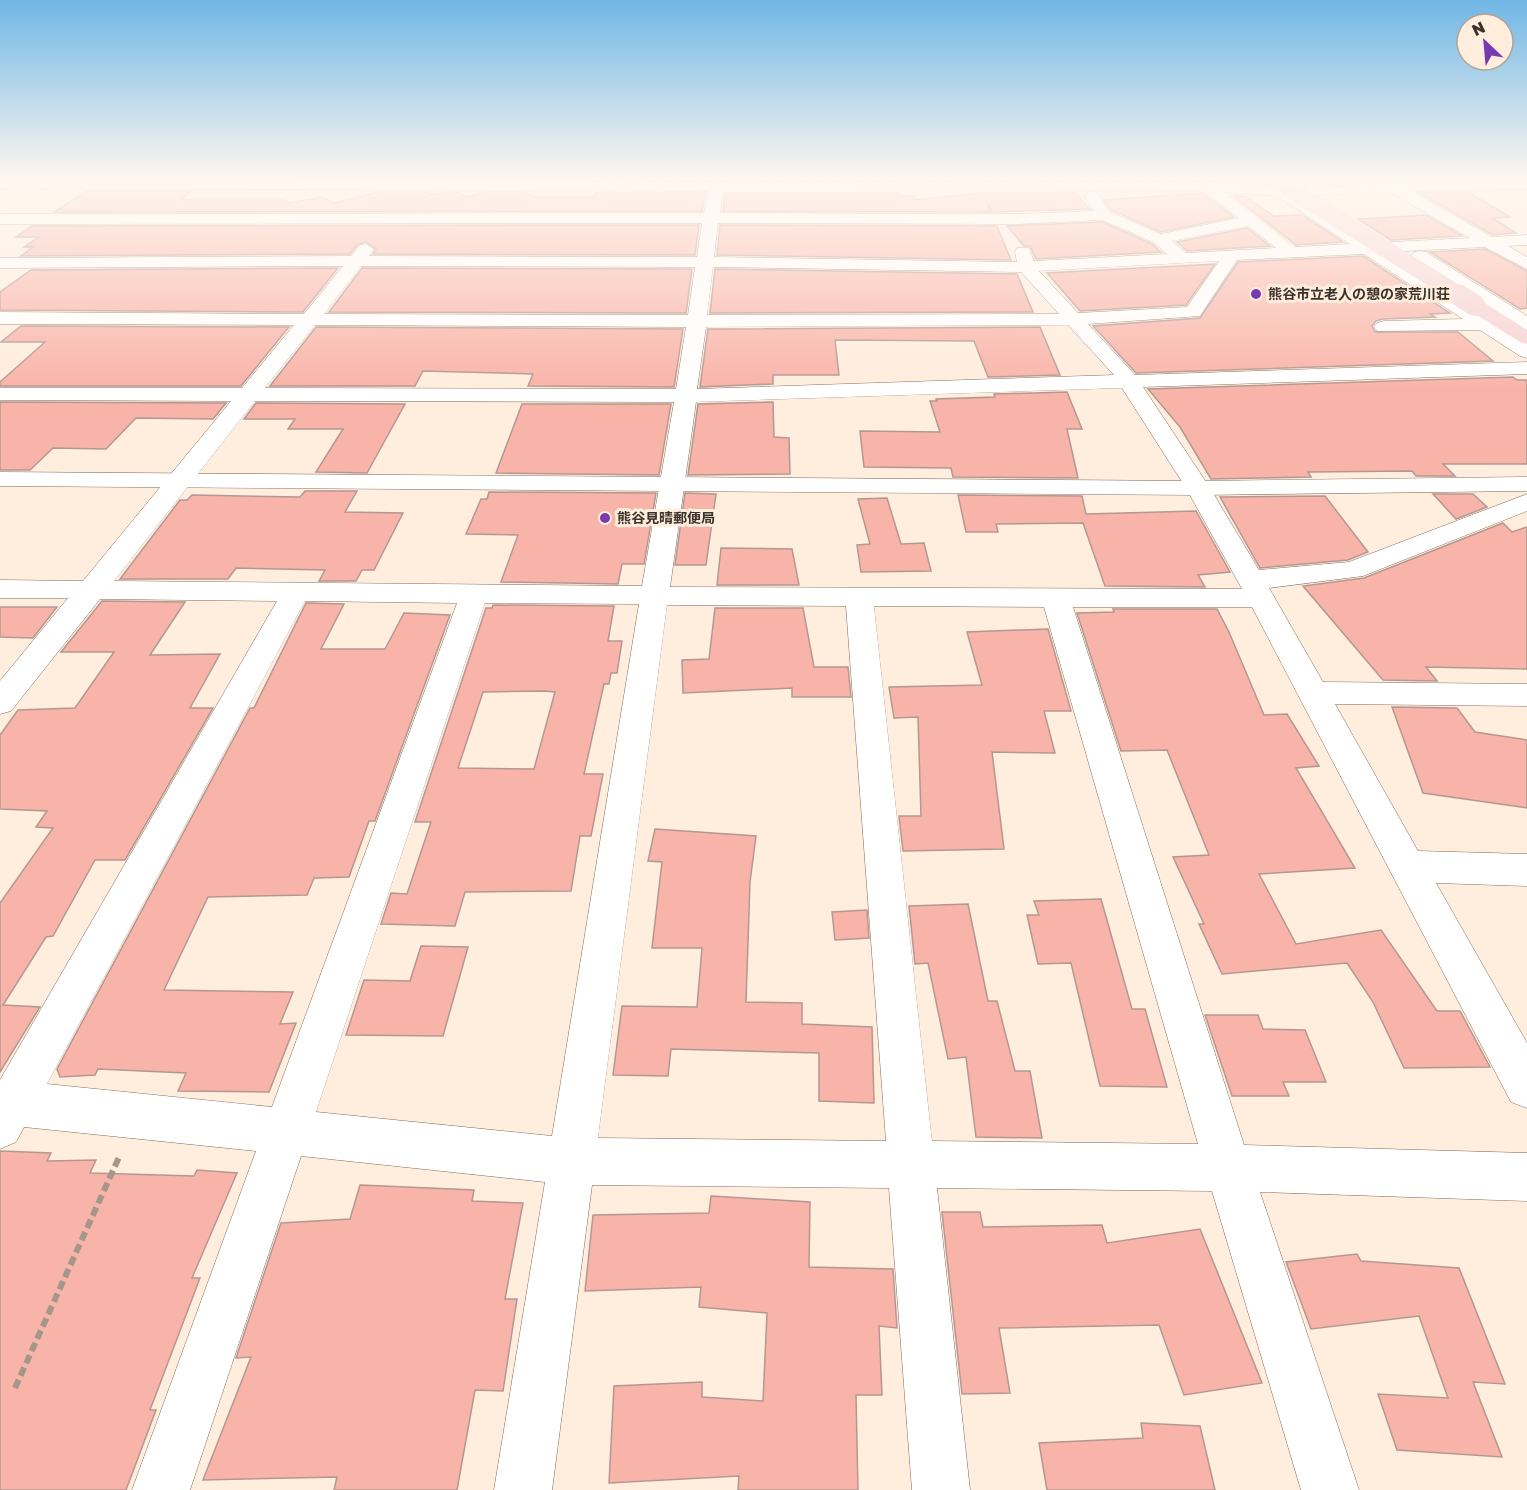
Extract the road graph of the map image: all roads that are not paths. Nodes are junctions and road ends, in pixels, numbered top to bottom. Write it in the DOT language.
graph roads {
  1 [pos="75,250"];
  2 [pos="365,250"];
  3 [pos="707,250"];
  4 [pos="1023,250"];
  5 [pos="1172,250"];
  6 [pos="1289,250"];
  7 [pos="1338,250"];
  8 [pos="1369,250"];
  9 [pos="1377,250"];
  10 [pos="1410,250"];
  11 [pos="1501,250"];
  12 [pos="1292,252"];
  13 [pos="1227,256"];
  14 [pos="1182,258"];
  15 [pos="355,261"];
  16 [pos="59,262"];
  17 [pos="705,262"];
  18 [pos="0,263"];
  19 [pos="36,263"];
  20 [pos="1527,264"];
  21 [pos="1026,266"];
  22 [pos="9,281"];
  23 [pos="1480,315"];
  24 [pos="0,318"];
  25 [pos="309,320"];
  26 [pos="1074,320"];
  27 [pos="697,321"];
  28 [pos="1527,324"];
  29 [pos="1384,327"];
  30 [pos="1527,338"];
  31 [pos="1527,352"];
  32 [pos="1527,368"];
  33 [pos="1128,381"];
  34 [pos="0,394"];
  35 [pos="248,395"];
  36 [pos="686,396"];
  37 [pos="0,479"];
  38 [pos="179,479"];
  39 [pos="673,483"];
  40 [pos="1198,488"];
  41 [pos="1525,490"];
  42 [pos="1256,588"];
  43 [pos="0,590"];
  44 [pos="91,590"];
  45 [pos="296,592"];
  46 [pos="655,594"];
  47 [pos="474,595"];
  48 [pos="860,598"];
  49 [pos="1056,599"];
  50 [pos="1313,693"];
  51 [pos="1527,695"];
  52 [pos="0,703"];
  53 [pos="1408,866"];
  54 [pos="1527,870"];
  55 [pos="1527,1086"];
  56 [pos="4,1111"];
  57 [pos="287,1130"];
  58 [pos="572,1161"];
  59 [pos="910,1163"];
  60 [pos="1228,1168"];
  61 [pos="1527,1177"];
  62 [pos="161,1490"];
  63 [pos="523,1490"];
  64 [pos="941,1490"];
  65 [pos="1330,1490"];
  1 -- 16 [label="street"];
  2 -- 15 [label="street"];
  3 -- 17 [label="street"];
  4 -- 21 [label="street"];
  5 -- 14 [label="street"];
  6 -- 12 [label="street"];
  7 -- 12 [label="street"];
  8 -- 23 [label="street"];
  9 -- 23 [label="highway, bridge"];
  10 -- 28 [label="street"];
  11 -- 20 [label="street"];
  12 -- 13 [label="street"];
  13 -- 14 [label="street"];
  13 -- 26 [label="street"];
  14 -- 21 [label="street"];
  15 -- 16 [label="street"];
  15 -- 17 [label="street"];
  15 -- 25 [label="street"];
  16 -- 19 [label="street"];
  17 -- 21 [label="street"];
  17 -- 27 [label="street"];
  18 -- 19 [label="street"];
  19 -- 22 [label="street"];
  21 -- 26 [label="street"];
  23 -- 29 [label="street"];
  23 -- 30 [label="highway"];
  23 -- 31 [label="street"];
  24 -- 25 [label="street"];
  25 -- 27 [label="street"];
  25 -- 35 [label="street"];
  26 -- 27 [label="street"];
  26 -- 33 [label="street"];
  27 -- 36 [label="street"];
  32 -- 33 [label="street"];
  33 -- 36 [label="street"];
  33 -- 40 [label="street"];
  34 -- 35 [label="street"];
  35 -- 36 [label="street"];
  35 -- 38 [label="street"];
  36 -- 39 [label="street"];
  37 -- 38 [label="street"];
  38 -- 39 [label="street"];
  38 -- 44 [label="street"];
  39 -- 40 [label="street"];
  39 -- 46 [label="street"];
  40 -- 41 [label="street"];
  40 -- 42 [label="street"];
  41 -- 42 [label="street"];
  42 -- 49 [label="street"];
  42 -- 50 [label="street"];
  43 -- 44 [label="street"];
  44 -- 45 [label="street"];
  44 -- 52 [label="street"];
  45 -- 47 [label="street"];
  45 -- 56 [label="street"];
  46 -- 47 [label="street"];
  46 -- 48 [label="street"];
  46 -- 58 [label="street"];
  47 -- 57 [label="street"];
  48 -- 49 [label="street"];
  48 -- 59 [label="street"];
  49 -- 60 [label="street"];
  50 -- 51 [label="street"];
  50 -- 53 [label="street"];
  53 -- 54 [label="street"];
  53 -- 55 [label="street"];
  56 -- 57 [label="street"];
  57 -- 58 [label="street"];
  57 -- 62 [label="street"];
  58 -- 59 [label="street"];
  58 -- 63 [label="street"];
  59 -- 60 [label="street"];
  59 -- 64 [label="street"];
  60 -- 61 [label="street"];
  60 -- 65 [label="street"];
}
